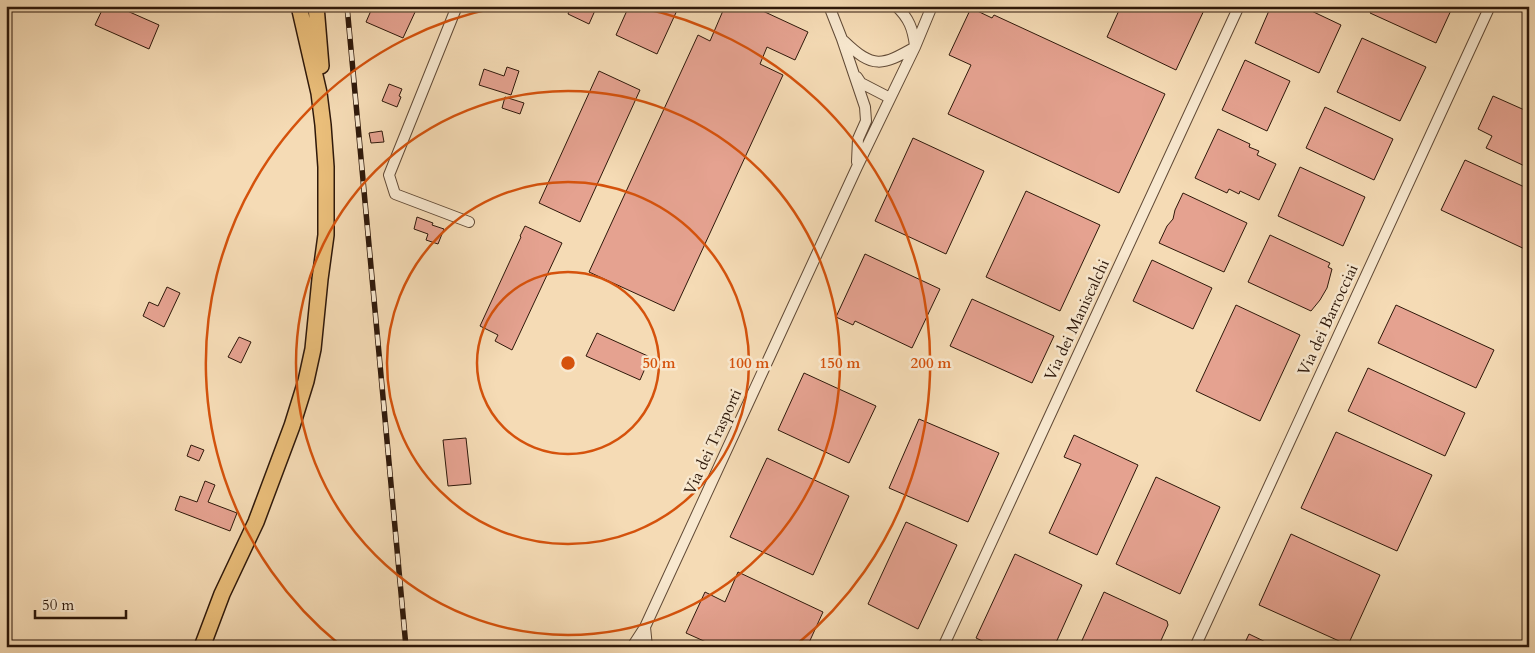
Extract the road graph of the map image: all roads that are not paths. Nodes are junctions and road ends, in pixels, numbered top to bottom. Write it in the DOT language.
graph roads {
  1 [pos="316,6"];
  2 [pos="457,6"];
  3 [pos="829,6"];
  4 [pos="896,6"];
  5 [pos="932,6"];
  6 [pos="1238,6"];
  7 [pos="1490,6"];
  8 [pos="300,8"];
  9 [pos="842,39"];
  10 [pos="915,48"];
  11 [pos="853,72"];
  12 [pos="890,98"];
  13 [pos="323,125"];
  14 [pos="857,167"];
  15 [pos="469,222"];
  16 [pos="645,627"];
  17 [pos="202,647"];
  18 [pos="632,647"];
  19 [pos="647,647"];
  20 [pos="943,647"];
  21 [pos="1195,647"];
  1 -- 13 [label="main road"];
  2 -- 15 [label="street"];
  3 -- 9 [label="street, Via dei Trasporti"];
  4 -- 10 [label="street"];
  5 -- 10 [label="street"];
  6 -- 20 [label="street, Via dei Maniscalchi"];
  7 -- 21 [label="street, Via dei Barrocciai"];
  8 -- 13 [label="main road"];
  9 -- 10 [label="street, Via dei Trasporti"];
  9 -- 11 [label="street, Via dei Trasporti"];
  10 -- 12 [label="street, Via dei Trasporti"];
  11 -- 12 [label="street, Via dei Trasporti"];
  11 -- 14 [label="street, Via dei Trasporti"];
  12 -- 14 [label="street, Via dei Trasporti"];
  13 -- 17 [label="main road"];
  14 -- 16 [label="street, Via dei Trasporti"];
  16 -- 18 [label="street, Via dei Trasporti"];
  16 -- 19 [label="street"];
}
